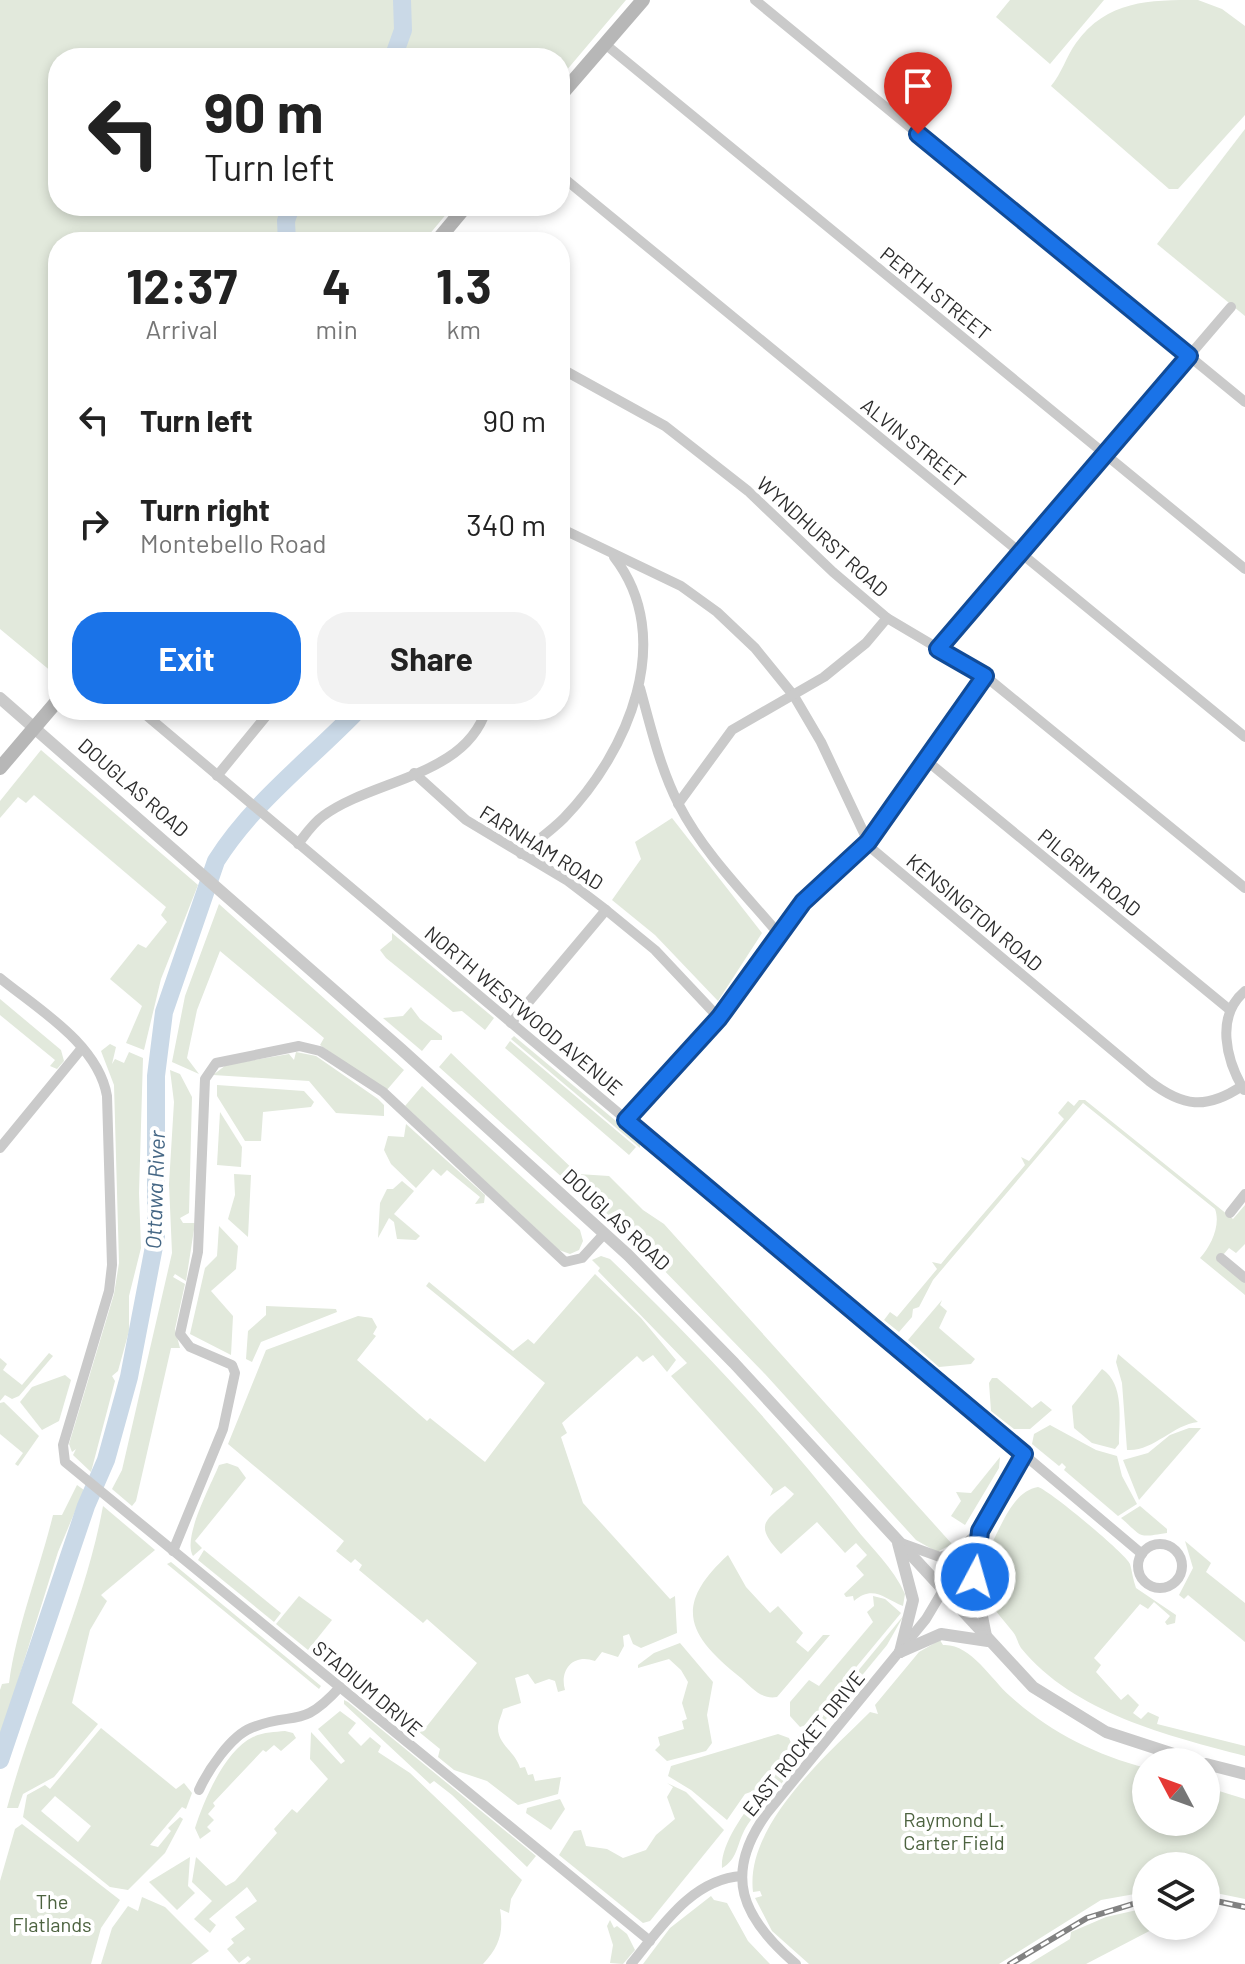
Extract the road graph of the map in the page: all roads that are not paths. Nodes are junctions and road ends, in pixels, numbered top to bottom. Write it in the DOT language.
graph roads {
  1 [pos="643,0"];
  2 [pos="755,0"];
  3 [pos="605,44"];
  4 [pos="570,84"];
  5 [pos="570,183"];
  6 [pos="458,216"];
  7 [pos="444,232"];
  8 [pos="1231,307"];
  9 [pos="1189,356"];
  10 [pos="570,373"];
  11 [pos="1245,402"];
  12 [pos="1104,454"];
  13 [pos="570,532"];
  14 [pos="1020,553"];
  15 [pos="612,556"];
  16 [pos="1245,569"];
  17 [pos="887,618"];
  18 [pos="938,649"];
  19 [pos="985,676"];
  20 [pos="640,688"];
  21 [pos="794,696"];
  22 [pos="0,698"];
  23 [pos="48,712"];
  24 [pos="152,720"];
  25 [pos="263,720"];
  26 [pos="480,720"];
  27 [pos="1245,737"];
  28 [pos="927,761"];
  29 [pos="0,768"];
  30 [pos="414,773"];
  31 [pos="217,776"];
  32 [pos="678,804"];
  33 [pos="868,842"];
  34 [pos="298,844"];
  35 [pos="521,854"];
  36 [pos="1245,888"];
  37 [pos="606,910"];
  38 [pos="778,933"];
  39 [pos="0,978"];
  40 [pos="1245,991"];
  41 [pos="1230,1010"];
  42 [pos="719,1018"];
  43 [pos="511,1023"];
  44 [pos="82,1048"];
  45 [pos="1243,1089"];
  46 [pos="626,1120"];
  47 [pos="0,1148"];
  48 [pos="1245,1194"];
  49 [pos="1230,1213"];
  50 [pos="604,1234"];
  51 [pos="1221,1258"];
  52 [pos="1245,1278"];
  53 [pos="1024,1454"];
  54 [pos="980,1531"];
  55 [pos="898,1542"];
  56 [pos="173,1551"];
  57 [pos="1142,1554"];
  58 [pos="944,1592"];
  59 [pos="988,1641"];
  60 [pos="900,1652"];
  61 [pos="340,1687"];
  62 [pos="1151,1748"];
  63 [pos="1220,1768"];
  64 [pos="1245,1774"];
  65 [pos="199,1790"];
  66 [pos="742,1876"];
  67 [pos="650,1941"];
  68 [pos="631,1964"];
  69 [pos="796,1964"];
  1 -- 3 [label="main road"];
  2 -- 9 [label="street"];
  3 -- 4 [label="main road"];
  3 -- 12 [label="street, PERTH STREET"];
  5 -- 14 [label="street, ALVIN STREET"];
  6 -- 7 [label="main road"];
  8 -- 9 [label="street"];
  9 -- 11 [label="street"];
  9 -- 12 [label="street"];
  10 -- 17 [label="street, WYNDHURST ROAD"];
  12 -- 14 [label="street"];
  12 -- 16 [label="street, PERTH STREET"];
  13 -- 15 [label="street, KENSINGTON ROAD"];
  14 -- 18 [label="street"];
  14 -- 27 [label="street, ALVIN STREET"];
  15 -- 20 [label="street"];
  15 -- 21 [label="street, KENSINGTON ROAD"];
  17 -- 18 [label="street, WYNDHURST ROAD"];
  17 -- 21 [label="street"];
  18 -- 19 [label="street, WYNDHURST ROAD"];
  19 -- 28 [label="street"];
  19 -- 36 [label="street, WYNDHURST ROAD"];
  20 -- 32 [label="street"];
  20 -- 35 [label="street"];
  21 -- 32 [label="street"];
  21 -- 33 [label="street, KENSINGTON ROAD"];
  22 -- 50 [label="street, DOUGLAS ROAD"];
  23 -- 29 [label="main road"];
  24 -- 31 [label="street, NORTH WESTWOOD AVENUE"];
  25 -- 31 [label="street"];
  26 -- 30 [label="street"];
  28 -- 33 [label="street"];
  28 -- 41 [label="street, PILGRIM ROAD"];
  30 -- 34 [label="street"];
  30 -- 35 [label="street, FARNHAM ROAD"];
  31 -- 34 [label="street, NORTH WESTWOOD AVENUE"];
  32 -- 38 [label="street"];
  33 -- 38 [label="street"];
  33 -- 45 [label="street, KENSINGTON ROAD"];
  34 -- 43 [label="street, NORTH WESTWOOD AVENUE"];
  35 -- 37 [label="street, FARNHAM ROAD"];
  37 -- 42 [label="street, FARNHAM ROAD"];
  37 -- 43 [label="street"];
  38 -- 42 [label="street"];
  39 -- 44 [label="street"];
  40 -- 41 [label="street"];
  41 -- 45 [label="street"];
  42 -- 46 [label="street"];
  43 -- 46 [label="street, NORTH WESTWOOD AVENUE"];
  44 -- 47 [label="street"];
  44 -- 56 [label="street, STADIUM DRIVE"];
  46 -- 53 [label="street, NORTH WESTWOOD AVENUE"];
  48 -- 49 [label="street"];
  50 -- 55 [label="street, DOUGLAS ROAD"];
  50 -- 56 [label="street"];
  51 -- 52 [label="street"];
  53 -- 54 [label="street, EAST ROCKET DRIVE"];
  53 -- 57 [label="street, NORTH WESTWOOD AVENUE"];
  54 -- 55 [label="street"];
  54 -- 58 [label="street, EAST ROCKET DRIVE"];
  54 -- 59 [label="street"];
  55 -- 58 [label="street, DOUGLAS ROAD"];
  55 -- 60 [label="street"];
  56 -- 61 [label="street, STADIUM DRIVE"];
  57 -- 57 [label="street"];
  58 -- 59 [label="street, DOUGLAS ROAD"];
  58 -- 60 [label="street, EAST ROCKET DRIVE"];
  59 -- 60 [label="street"];
  59 -- 62 [label="street, DOUGLAS ROAD"];
  60 -- 66 [label="street, EAST ROCKET DRIVE"];
  61 -- 65 [label="street"];
  61 -- 67 [label="street, STADIUM DRIVE"];
  63 -- 64 [label="street"];
  66 -- 67 [label="street"];
  66 -- 69 [label="street, EAST ROCKET DRIVE"];
  67 -- 68 [label="street"];
}
